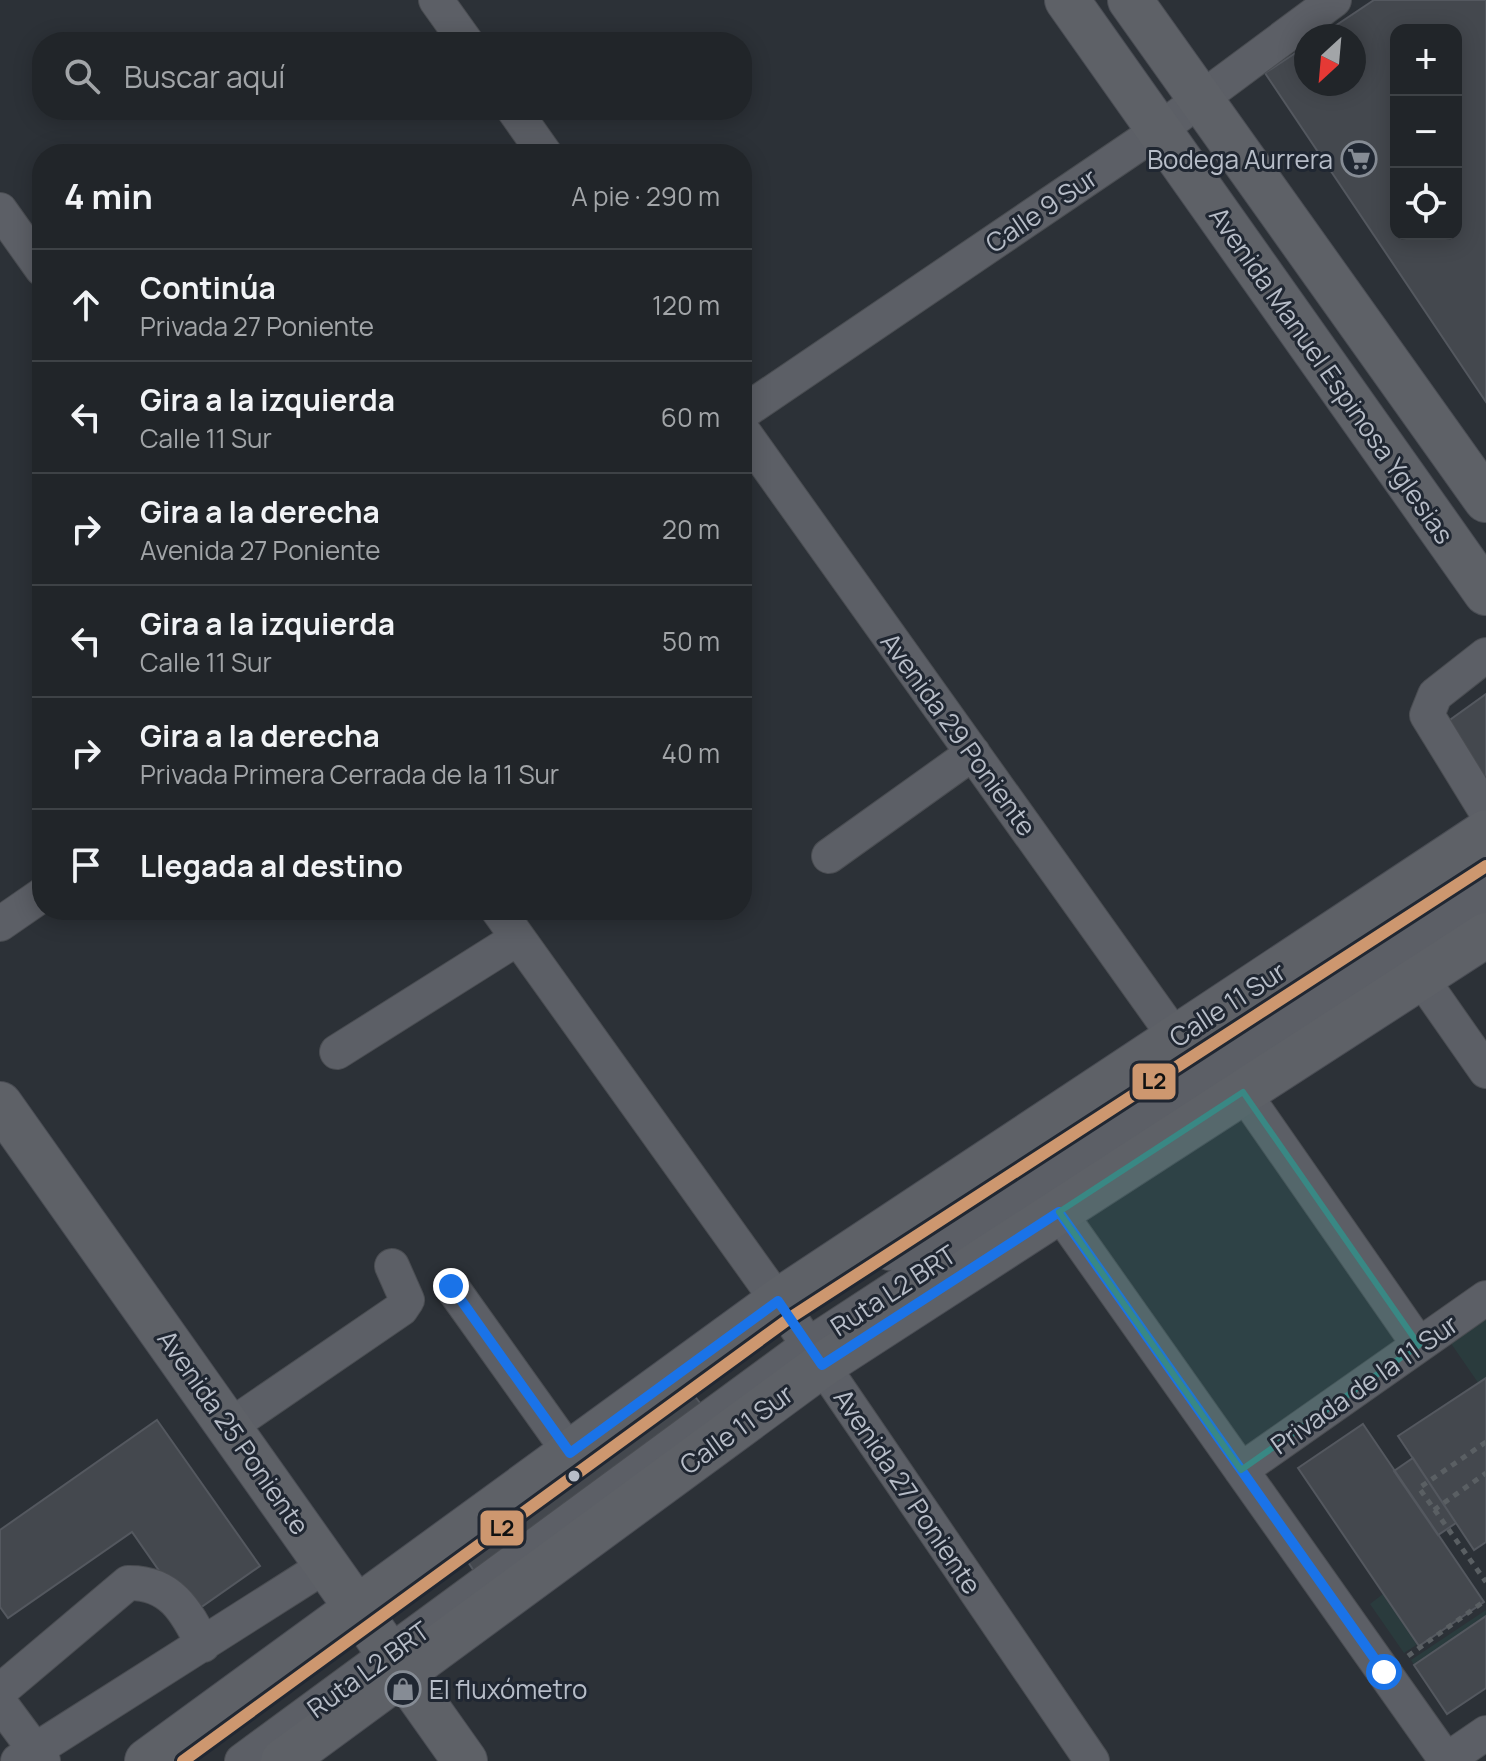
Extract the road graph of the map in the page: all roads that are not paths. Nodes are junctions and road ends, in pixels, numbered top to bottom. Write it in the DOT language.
graph roads {
  1 [pos="436,0"];
  2 [pos="1067,0"];
  3 [pos="1130,0"];
  4 [pos="1334,0"];
  5 [pos="459,32"];
  6 [pos="1201,100"];
  7 [pos="521,120"];
  8 [pos="1159,130"];
  9 [pos="538,144"];
  10 [pos="0,210"];
  11 [pos="32,255"];
  12 [pos="752,406"];
  13 [pos="752,444"];
  14 [pos="1486,500"];
  15 [pos="1484,587"];
  16 [pos="1486,655"];
  17 [pos="973,753"];
  18 [pos="1484,809"];
  19 [pos="829,856"];
  20 [pos="1486,866"];
  21 [pos="32,902"];
  22 [pos="1486,902"];
  23 [pos="505,920"];
  24 [pos="0,924"];
  25 [pos="1486,935"];
  26 [pos="518,938"];
  27 [pos="1421,978"];
  28 [pos="1176,1038"];
  29 [pos="337,1052"];
  30 [pos="1486,1071"];
  31 [pos="1243,1092"];
  32 [pos="0,1104"];
  33 [pos="1059,1212"];
  34 [pos="392,1266"];
  35 [pos="451,1286"];
  36 [pos="1486,1298"];
  37 [pos="800,1332"];
  38 [pos="1419,1345"];
  39 [pos="230,1426"];
  40 [pos="570,1453"];
  41 [pos="1241,1470"];
  42 [pos="328,1564"];
  43 [pos="381,1639"];
  44 [pos="203,1645"];
  45 [pos="0,1691"];
  46 [pos="0,1703"];
  47 [pos="1486,1733"];
  48 [pos="0,1751"];
  49 [pos="26,1758"];
  50 [pos="1445,1760"];
  51 [pos="147,1761"];
  52 [pos="183,1761"];
  53 [pos="242,1761"];
  54 [pos="283,1761"];
  55 [pos="465,1761"];
  56 [pos="1092,1761"];
  1 -- 5 [label="street"];
  2 -- 8 [label="main road, Avenida Manuel Espinosa Yglesias"];
  3 -- 6 [label="main road, Avenida Manuel Espinosa Yglesias"];
  4 -- 6 [label="street, Calle 9 Sur"];
  6 -- 8 [label="street, Calle 9 Sur"];
  6 -- 14 [label="main road, Avenida Manuel Espinosa Yglesias"];
  7 -- 9 [label="street"];
  8 -- 12 [label="street, Calle 9 Sur"];
  8 -- 15 [label="main road, Avenida Manuel Espinosa Yglesias"];
  10 -- 11 [label="street"];
  13 -- 17 [label="street, Avenida 29 Poniente"];
  16 -- 18 [label="street"];
  17 -- 19 [label="street"];
  17 -- 28 [label="street, Avenida 29 Poniente"];
  18 -- 28 [label="main road, Calle 11 Sur"];
  20 -- 37 [label="street, Ruta L2 BRT"];
  21 -- 24 [label="street"];
  22 -- 37 [label="street, Ruta L2 BRT"];
  23 -- 26 [label="street, Avenida 27 Poniente"];
  25 -- 27 [label="main road, Calle 11 Sur"];
  26 -- 29 [label="street"];
  26 -- 37 [label="street, Avenida 27 Poniente"];
  27 -- 30 [label="street"];
  27 -- 31 [label="main road, Calle 11 Sur"];
  28 -- 37 [label="main road, Calle 11 Sur"];
  31 -- 33 [label="main road, Calle 11 Sur"];
  31 -- 38 [label="street"];
  32 -- 39 [label="main road, Avenida 25 Poniente"];
  33 -- 37 [label="main road, Calle 11 Sur"];
  33 -- 41 [label="street"];
  34 -- 39 [label="street"];
  35 -- 40 [label="street"];
  36 -- 38 [label="street, Privada de la 11 Sur"];
  37 -- 40 [label="main road, Calle 11 Sur"];
  37 -- 43 [label="main road, Calle 11 Sur"];
  37 -- 43 [label="street, Ruta L2 BRT"];
  37 -- 56 [label="street, Avenida 27 Poniente"];
  38 -- 41 [label="street, Privada de la 11 Sur"];
  39 -- 42 [label="main road, Avenida 25 Poniente"];
  40 -- 43 [label="main road, Calle 11 Sur"];
  41 -- 50 [label="street"];
  42 -- 43 [label="main road, Avenida 25 Poniente"];
  42 -- 44 [label="street"];
  43 -- 51 [label="main road, Calle 11 Sur"];
  43 -- 52 [label="street, Ruta L2 BRT"];
  43 -- 53 [label="street, Ruta L2 BRT"];
  43 -- 54 [label="main road, Calle 11 Sur"];
  43 -- 55 [label="main road, Avenida 25 Poniente"];
  44 -- 45 [label="street"];
  44 -- 49 [label="street"];
  46 -- 49 [label="street"];
  47 -- 50 [label="street"];
  48 -- 49 [label="street"];
}
